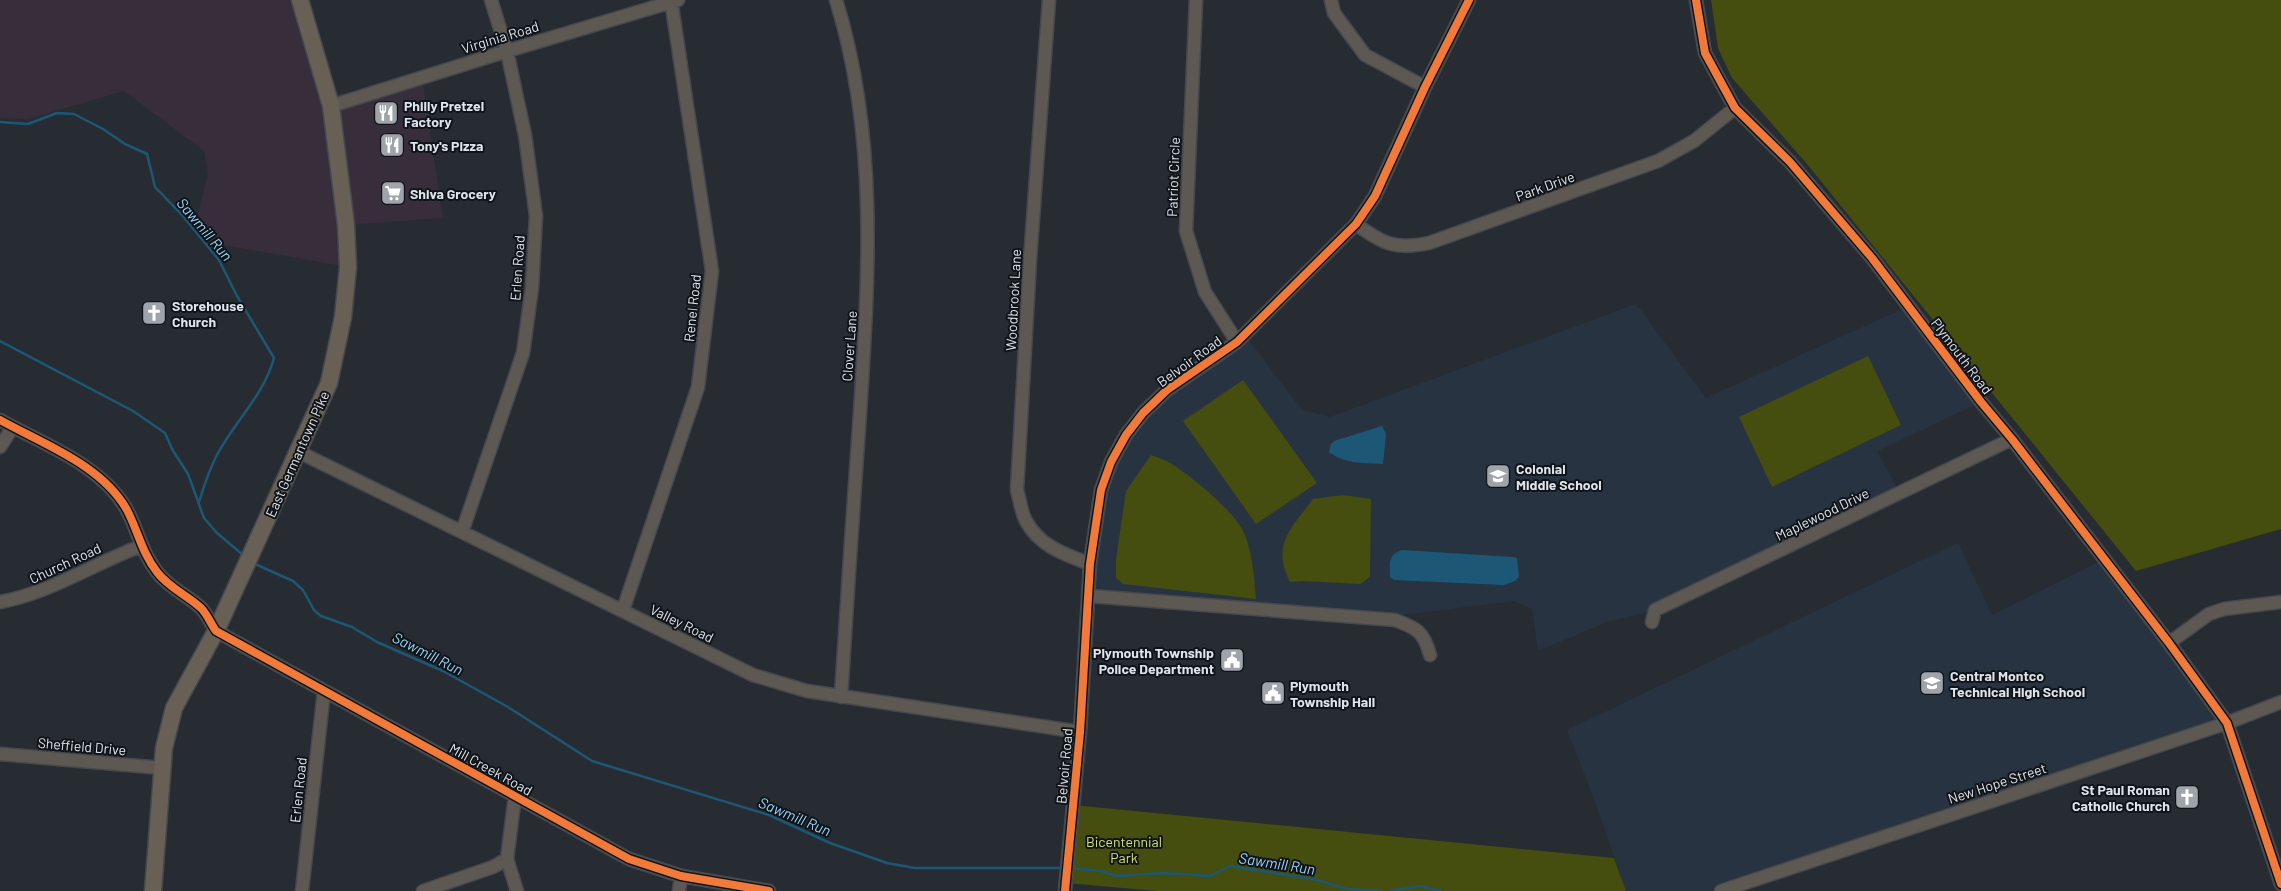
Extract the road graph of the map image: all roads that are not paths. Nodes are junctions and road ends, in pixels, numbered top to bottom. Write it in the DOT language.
graph roads {
  1 [pos="300,0"];
  2 [pos="491,0"];
  3 [pos="836,0"];
  4 [pos="1049,0"];
  5 [pos="1196,0"];
  6 [pos="1331,0"];
  7 [pos="1469,0"];
  8 [pos="1696,0"];
  9 [pos="674,1"];
  10 [pos="507,51"];
  11 [pos="1424,87"];
  12 [pos="331,106"];
  13 [pos="1735,108"];
  14 [pos="1356,224"];
  15 [pos="1238,342"];
  16 [pos="0,420"];
  17 [pos="13,427"];
  18 [pos="2012,439"];
  19 [pos="0,447"];
  20 [pos="299,452"];
  21 [pos="462,532"];
  22 [pos="141,546"];
  23 [pos="1090,564"];
  24 [pos="1090,596"];
  25 [pos="0,602"];
  26 [pos="2281,602"];
  27 [pos="623,610"];
  28 [pos="1652,622"];
  29 [pos="216,631"];
  30 [pos="2170,643"];
  31 [pos="1430,655"];
  32 [pos="324,691"];
  33 [pos="841,696"];
  34 [pos="2281,702"];
  35 [pos="2227,722"];
  36 [pos="1080,732"];
  37 [pos="0,754"];
  38 [pos="162,768"];
  39 [pos="515,796"];
  40 [pos="507,860"];
  41 [pos="681,876"];
  42 [pos="2281,884"];
  43 [pos="153,891"];
  44 [pos="302,891"];
  45 [pos="423,891"];
  46 [pos="517,891"];
  47 [pos="679,891"];
  48 [pos="769,891"];
  49 [pos="1065,891"];
  50 [pos="1721,891"];
  1 -- 12 [label="main road, East Germantown Pike"];
  2 -- 10 [label="street, Erlen Road"];
  3 -- 33 [label="street, Clover Lane"];
  4 -- 23 [label="street, Woodbrook Lane"];
  5 -- 15 [label="street, Patriot Circle"];
  6 -- 11 [label="street"];
  7 -- 11 [label="street, Belvoir Road"];
  8 -- 13 [label="street, Plymouth Road"];
  9 -- 10 [label="street, Virginia Road"];
  9 -- 27 [label="street, Renel Road"];
  10 -- 12 [label="street, Virginia Road"];
  10 -- 21 [label="street, Erlen Road"];
  11 -- 14 [label="street, Belvoir Road"];
  12 -- 20 [label="main road, East Germantown Pike"];
  13 -- 14 [label="street, Park Drive"];
  13 -- 18 [label="street, Plymouth Road"];
  14 -- 15 [label="street, Belvoir Road"];
  15 -- 23 [label="street, Belvoir Road"];
  16 -- 17 [label="street"];
  17 -- 19 [label="street"];
  17 -- 22 [label="street"];
  18 -- 28 [label="street, Maplewood Drive"];
  18 -- 30 [label="street, Plymouth Road"];
  20 -- 21 [label="street, Valley Road"];
  20 -- 29 [label="main road, East Germantown Pike"];
  21 -- 27 [label="street, Valley Road"];
  22 -- 25 [label="street, Church Road"];
  22 -- 29 [label="street"];
  23 -- 24 [label="street, Belvoir Road"];
  24 -- 31 [label="street"];
  24 -- 36 [label="street, Belvoir Road"];
  26 -- 30 [label="street"];
  27 -- 33 [label="street, Valley Road"];
  29 -- 32 [label="street, Mill Creek Road"];
  29 -- 38 [label="main road, East Germantown Pike"];
  30 -- 35 [label="street, Plymouth Road"];
  32 -- 39 [label="street, Mill Creek Road"];
  32 -- 44 [label="street, Erlen Road"];
  33 -- 36 [label="street, Valley Road"];
  34 -- 35 [label="street, New Hope Street"];
  35 -- 42 [label="street, Plymouth Road"];
  35 -- 50 [label="street, New Hope Street"];
  36 -- 49 [label="street, Belvoir Road"];
  37 -- 38 [label="street, Sheffield Drive"];
  38 -- 43 [label="main road, East Germantown Pike"];
  39 -- 40 [label="street"];
  39 -- 41 [label="street, Mill Creek Road"];
  40 -- 45 [label="street"];
  40 -- 46 [label="street"];
  41 -- 47 [label="street"];
  41 -- 48 [label="street, Mill Creek Road"];
}
